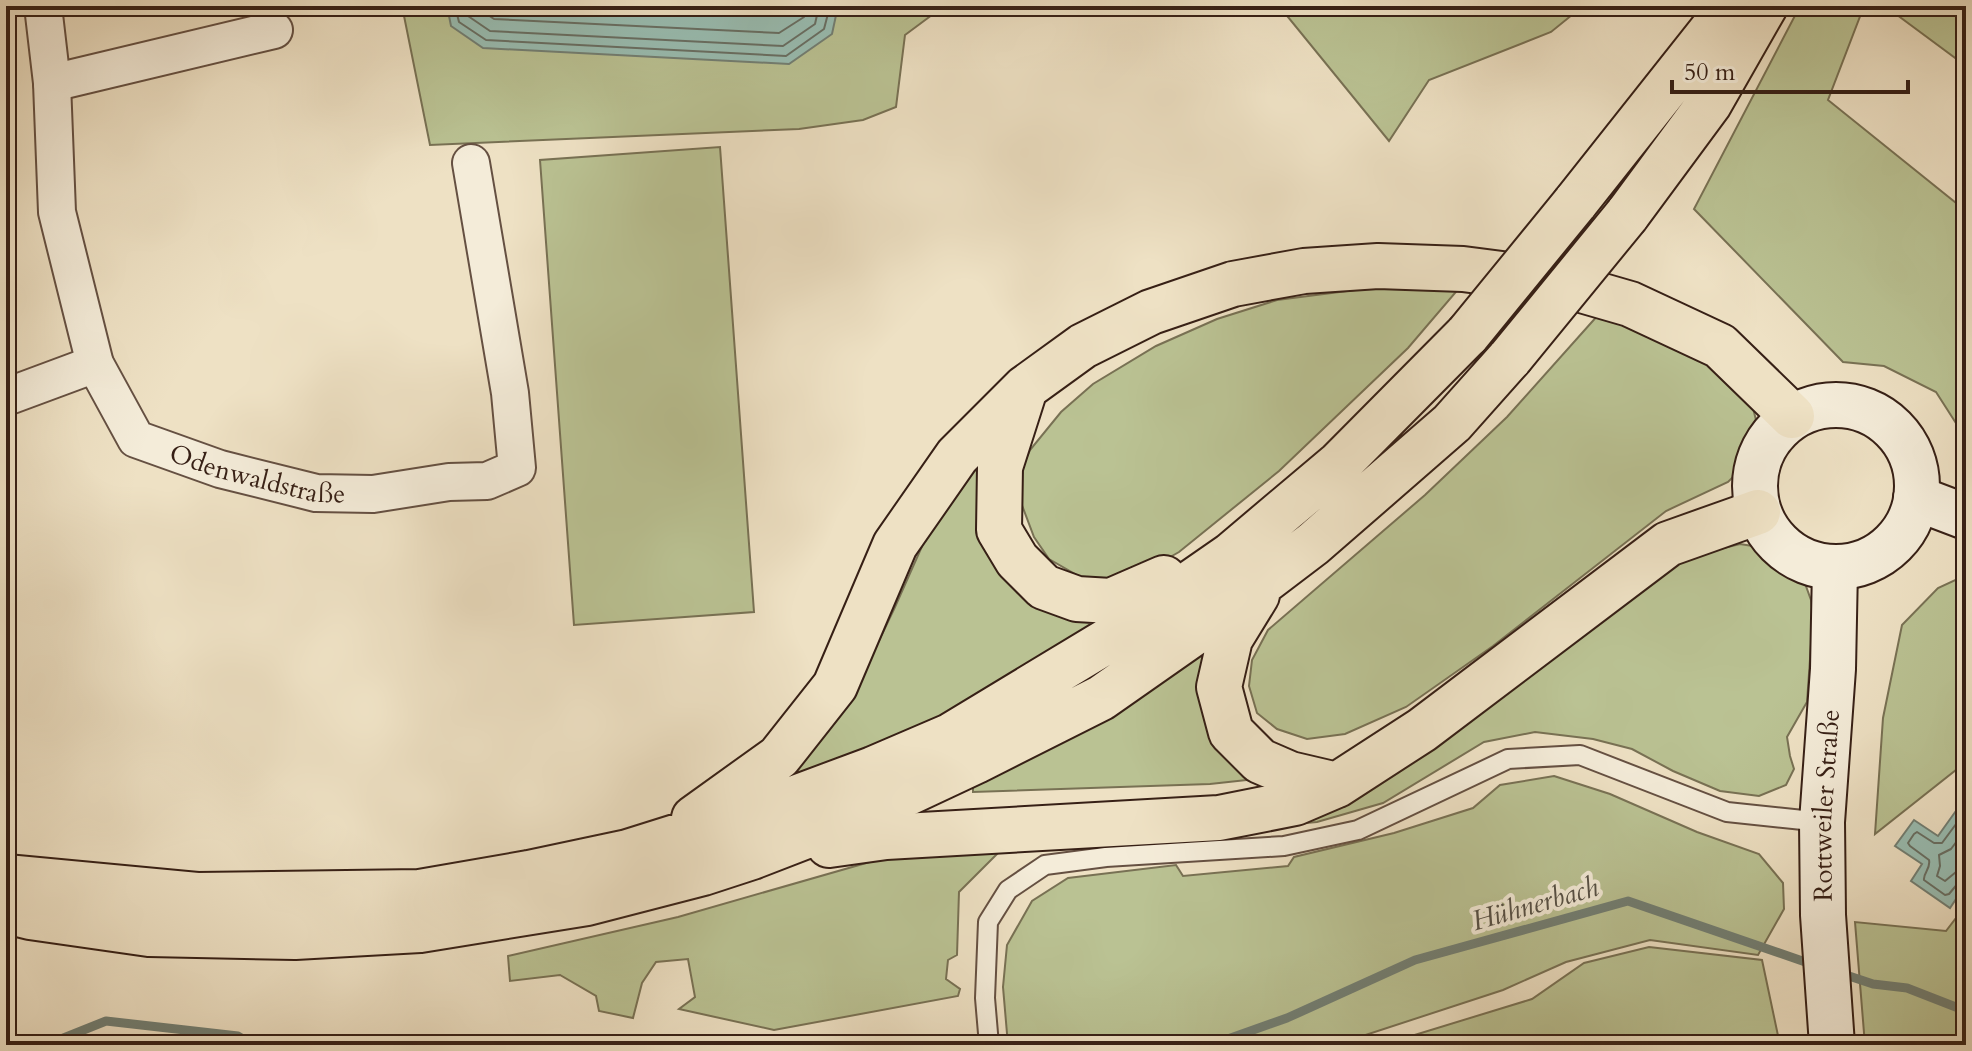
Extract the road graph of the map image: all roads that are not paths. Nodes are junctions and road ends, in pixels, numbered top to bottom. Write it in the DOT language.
graph roads {
  1 [pos="43,6"];
  2 [pos="1731,6"];
  3 [pos="1765,6"];
  4 [pos="274,30"];
  5 [pos="52,83"];
  6 [pos="471,163"];
  7 [pos="95,364"];
  8 [pos="1025,388"];
  9 [pos="6,397"];
  10 [pos="1792,416"];
  11 [pos="1916,498"];
  12 [pos="1758,512"];
  13 [pos="1966,517"];
  14 [pos="1231,555"];
  15 [pos="1835,568"];
  16 [pos="1266,580"];
  17 [pos="1337,785"];
  18 [pos="1822,822"];
  19 [pos="628,852"];
  20 [pos="752,857"];
  21 [pos="6,877"];
  22 [pos="6,911"];
  23 [pos="1831,1040"];
  24 [pos="989,1045"];
  1 -- 5 [label="street, Odenwaldstraße"];
  2 -- 14 [label="highway, bridge"];
  3 -- 16 [label="highway, bridge"];
  4 -- 5 [label="street"];
  5 -- 7 [label="street, Odenwaldstraße"];
  6 -- 7 [label="street, Odenwaldstraße"];
  7 -- 9 [label="street"];
  8 -- 10 [label="highway"];
  8 -- 14 [label="highway"];
  8 -- 19 [label="highway"];
  10 -- 11 [label="main road"];
  10 -- 12 [label="main road"];
  11 -- 13 [label="main road"];
  11 -- 15 [label="main road"];
  12 -- 15 [label="main road"];
  12 -- 17 [label="highway"];
  14 -- 19 [label="highway"];
  15 -- 18 [label="main road, Rottweiler Straße"];
  16 -- 17 [label="highway"];
  16 -- 20 [label="highway"];
  17 -- 20 [label="highway"];
  18 -- 23 [label="main road, Rottweiler Straße"];
  18 -- 24 [label="lane"];
  19 -- 21 [label="highway"];
  20 -- 22 [label="highway"];
}
